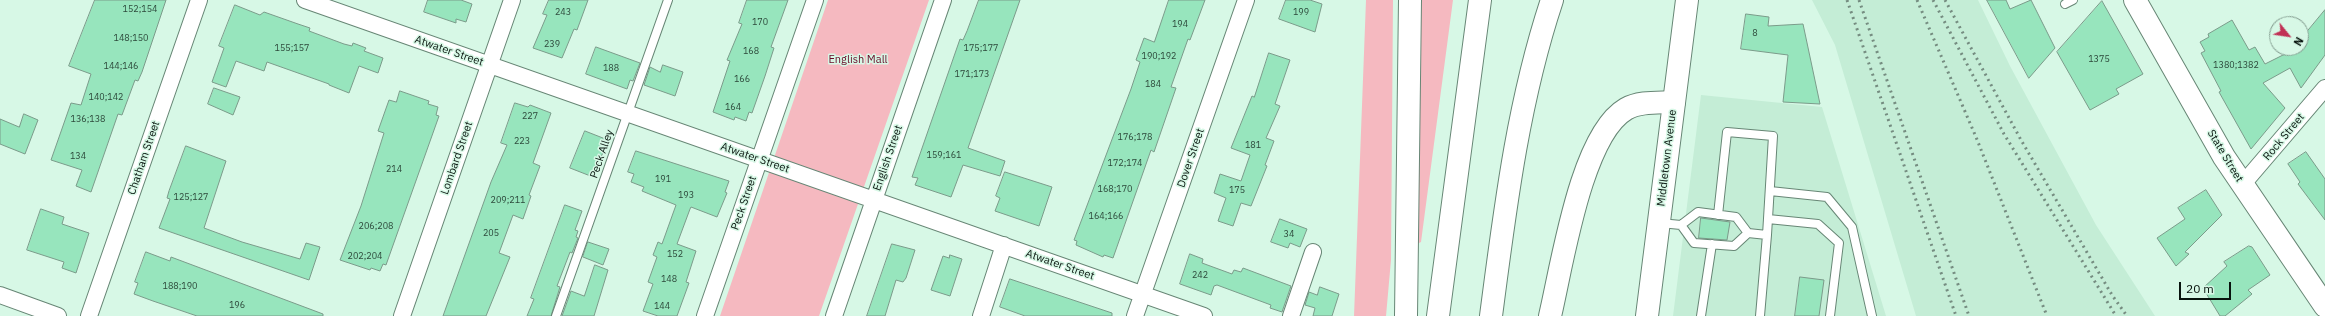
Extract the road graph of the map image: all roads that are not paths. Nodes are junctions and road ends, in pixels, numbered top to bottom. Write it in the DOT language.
graph roads {
  1 [pos="199,0"];
  2 [pos="305,0"];
  3 [pos="512,0"];
  4 [pos="668,0"];
  5 [pos="815,0"];
  6 [pos="942,0"];
  7 [pos="1246,0"];
  8 [pos="1410,0"];
  9 [pos="1480,0"];
  10 [pos="1552,0"];
  11 [pos="1687,0"];
  12 [pos="2135,0"];
  13 [pos="489,65"];
  14 [pos="2325,88"];
  15 [pos="1674,102"];
  16 [pos="627,114"];
  17 [pos="760,159"];
  18 [pos="2242,185"];
  19 [pos="1770,191"];
  20 [pos="874,199"];
  21 [pos="1718,214"];
  22 [pos="1768,219"];
  23 [pos="1659,222"];
  24 [pos="1681,225"];
  25 [pos="1748,233"];
  26 [pos="1766,235"];
  27 [pos="1712,244"];
  28 [pos="1004,245"];
  29 [pos="1313,252"];
  30 [pos="1143,294"];
  31 [pos="0,295"];
  32 [pos="2325,306"];
  33 [pos="58,316"];
  34 [pos="89,316"];
  35 [pos="402,316"];
  36 [pos="556,316"];
  37 [pos="705,316"];
  38 [pos="834,316"];
  39 [pos="981,316"];
  40 [pos="1135,316"];
  41 [pos="1204,316"];
  42 [pos="1291,316"];
  43 [pos="1406,316"];
  44 [pos="1438,316"];
  45 [pos="1491,316"];
  46 [pos="1550,316"];
  47 [pos="1647,316"];
  48 [pos="1701,316"];
  49 [pos="1760,316"];
  50 [pos="1830,316"];
  51 [pos="1872,316"];
  1 -- 34 [label="street, Chatham Street"];
  2 -- 13 [label="street, Atwater Street"];
  3 -- 13 [label="street, Lombard Street"];
  4 -- 16 [label="lane, Peck Alley"];
  5 -- 17 [label="street, Peck Street"];
  6 -- 20 [label="street, English Street"];
  7 -- 30 [label="street, Dover Street"];
  8 -- 43 [label="main road"];
  9 -- 44 [label="main road"];
  10 -- 45 [label="main road"];
  11 -- 15 [label="main road, Middletown Avenue"];
  12 -- 18 [label="main road, State Street"];
  13 -- 16 [label="street, Atwater Street"];
  13 -- 35 [label="street, Lombard Street"];
  14 -- 18 [label="street, Rock Street"];
  15 -- 23 [label="main road, Middletown Avenue"];
  15 -- 46 [label="main road"];
  16 -- 17 [label="street, Atwater Street"];
  16 -- 36 [label="lane, Peck Alley"];
  17 -- 20 [label="street, Atwater Street"];
  17 -- 37 [label="street, Peck Street"];
  18 -- 32 [label="main road, State Street"];
  19 -- 21 [label="lane"];
  19 -- 22 [label="lane"];
  19 -- 51 [label="lane"];
  20 -- 28 [label="street, Atwater Street"];
  20 -- 38 [label="street, English Street"];
  21 -- 24 [label="lane"];
  21 -- 25 [label="lane"];
  22 -- 26 [label="lane"];
  22 -- 50 [label="lane"];
  23 -- 24 [label="lane"];
  23 -- 47 [label="main road, Middletown Avenue"];
  24 -- 27 [label="lane"];
  25 -- 26 [label="lane"];
  25 -- 27 [label="lane"];
  26 -- 49 [label="lane"];
  27 -- 48 [label="lane"];
  28 -- 30 [label="street, Atwater Street"];
  28 -- 39 [label="street"];
  29 -- 42 [label="street"];
  30 -- 40 [label="street, Dover Street"];
  30 -- 41 [label="street, Atwater Street"];
  31 -- 33 [label="street"];
}
